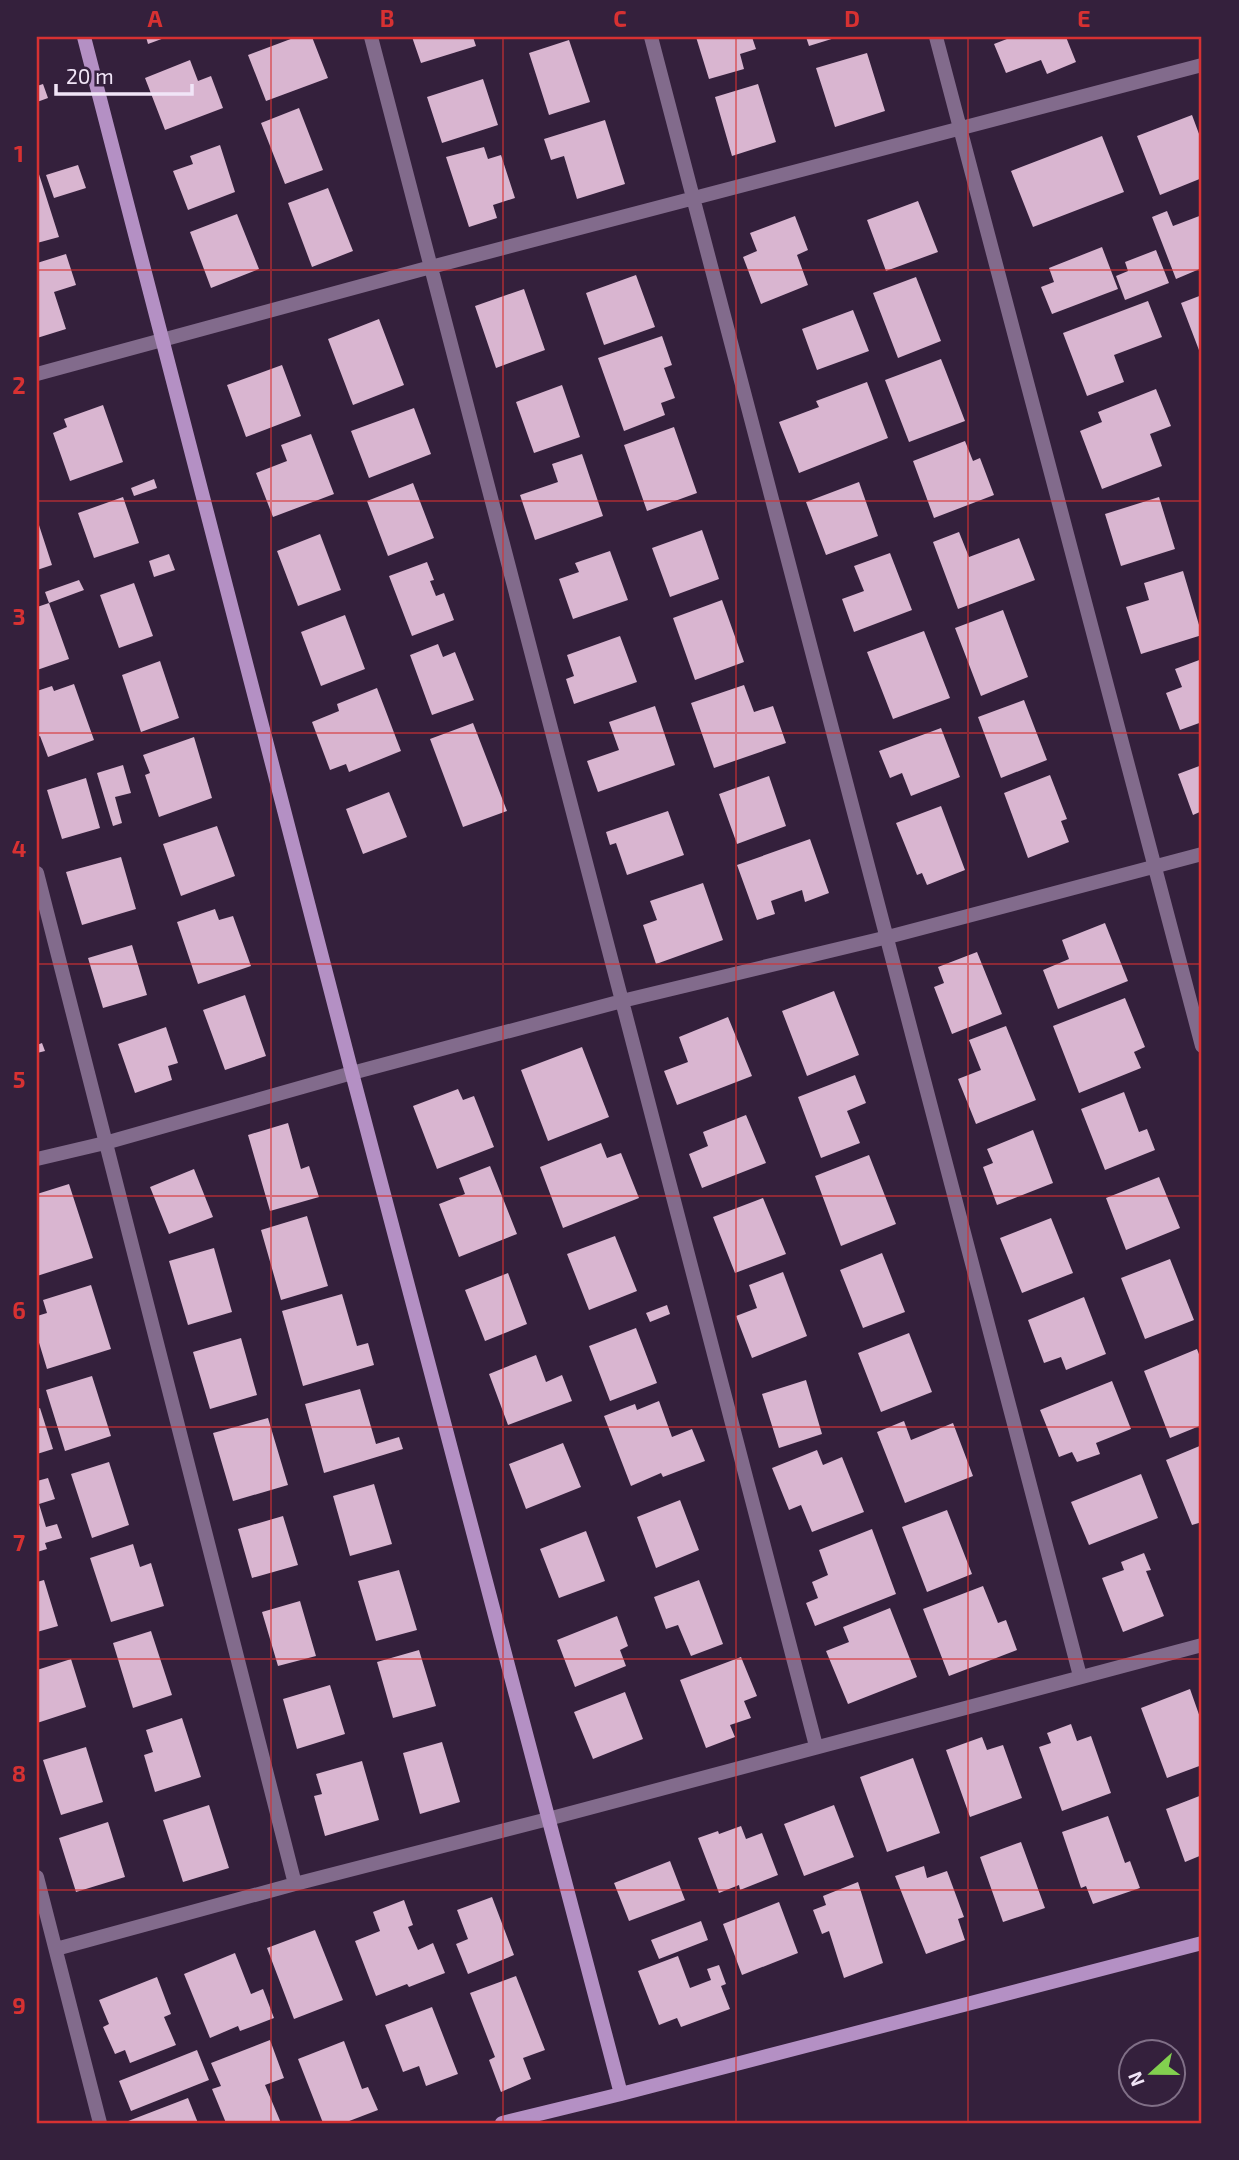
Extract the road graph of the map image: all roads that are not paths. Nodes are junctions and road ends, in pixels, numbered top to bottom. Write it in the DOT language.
graph roads {
  1 [pos="85,37"];
  2 [pos="372,37"];
  3 [pos="651,37"];
  4 [pos="936,37"];
  5 [pos="1202,65"];
  6 [pos="960,127"];
  7 [pos="693,200"];
  8 [pos="431,267"];
  9 [pos="164,341"];
  10 [pos="37,374"];
  11 [pos="1202,854"];
  12 [pos="1155,867"];
  13 [pos="37,873"];
  14 [pos="888,937"];
  15 [pos="622,1001"];
  16 [pos="1202,1046"];
  17 [pos="352,1073"];
  18 [pos="105,1143"];
  19 [pos="37,1159"];
  20 [pos="1202,1645"];
  21 [pos="1080,1676"];
  22 [pos="816,1746"];
  23 [pos="548,1819"];
  24 [pos="37,1877"];
  25 [pos="295,1884"];
  26 [pos="1202,1943"];
  27 [pos="56,1949"];
  28 [pos="621,2094"];
  29 [pos="100,2123"];
  30 [pos="502,2123"];
  1 -- 9 [label="street"];
  2 -- 8 [label="street"];
  3 -- 7 [label="street"];
  4 -- 6 [label="street"];
  5 -- 6 [label="street"];
  6 -- 7 [label="street"];
  6 -- 12 [label="street"];
  7 -- 8 [label="street"];
  7 -- 14 [label="street"];
  8 -- 9 [label="street"];
  8 -- 15 [label="street"];
  9 -- 10 [label="street"];
  9 -- 17 [label="street"];
  11 -- 12 [label="street"];
  12 -- 14 [label="street"];
  12 -- 16 [label="street"];
  13 -- 18 [label="street"];
  14 -- 15 [label="street"];
  14 -- 21 [label="street"];
  15 -- 17 [label="street"];
  15 -- 22 [label="street"];
  17 -- 18 [label="street"];
  17 -- 23 [label="street"];
  18 -- 19 [label="street"];
  18 -- 25 [label="street"];
  20 -- 21 [label="street"];
  21 -- 22 [label="street"];
  22 -- 23 [label="street"];
  23 -- 25 [label="street"];
  23 -- 28 [label="street"];
  24 -- 27 [label="street"];
  25 -- 27 [label="street"];
  26 -- 28 [label="street"];
  27 -- 29 [label="street"];
  28 -- 30 [label="street"];
}
